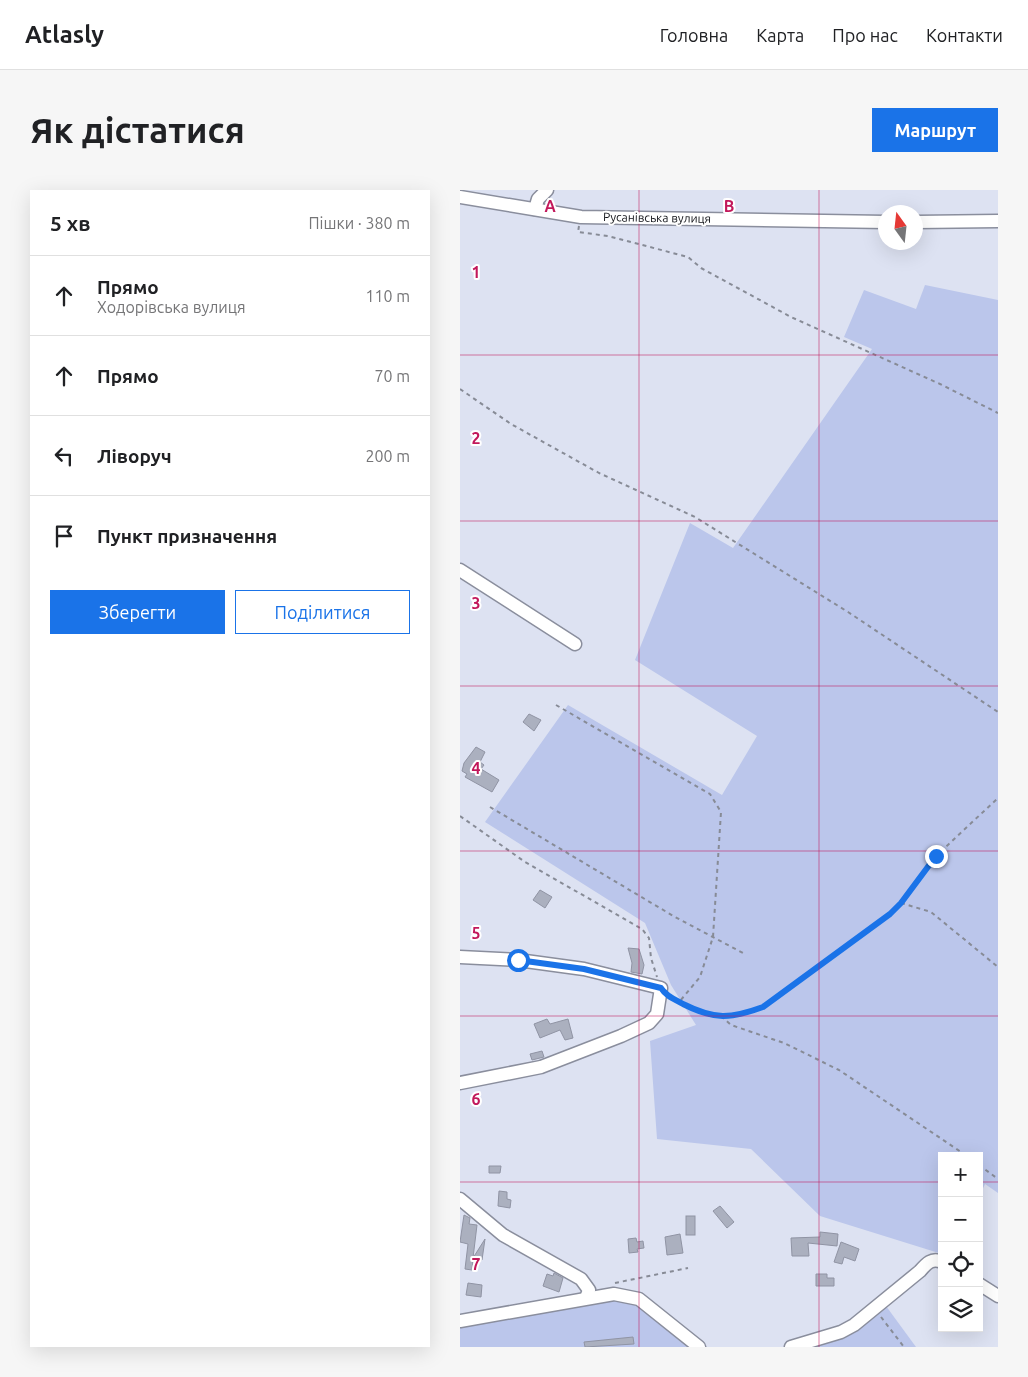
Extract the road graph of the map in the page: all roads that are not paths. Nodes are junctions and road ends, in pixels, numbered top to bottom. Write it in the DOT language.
graph roads {
  1 [pos="547,190"];
  2 [pos="460,197"];
  3 [pos="535,209"];
  4 [pos="998,221"];
  5 [pos="878,222"];
  6 [pos="923,222"];
  7 [pos="460,570"];
  8 [pos="576,644"];
  9 [pos="460,957"];
  10 [pos="460,1083"];
  11 [pos="460,1199"];
  12 [pos="938,1260"];
  13 [pos="983,1287"];
  14 [pos="998,1296"];
  15 [pos="586,1298"];
  16 [pos="460,1321"];
  17 [pos="699,1347"];
  18 [pos="791,1347"];
  1 -- 3 [label="street"];
  2 -- 3 [label="street, Русанівська вулиця"];
  3 -- 5 [label="street, Русанівська вулиця"];
  4 -- 6 [label="street"];
  7 -- 8 [label="street"];
  9 -- 10 [label="street"];
  11 -- 15 [label="street"];
  12 -- 18 [label="street"];
  13 -- 14 [label="street"];
  15 -- 16 [label="street"];
  15 -- 17 [label="street"];
}
